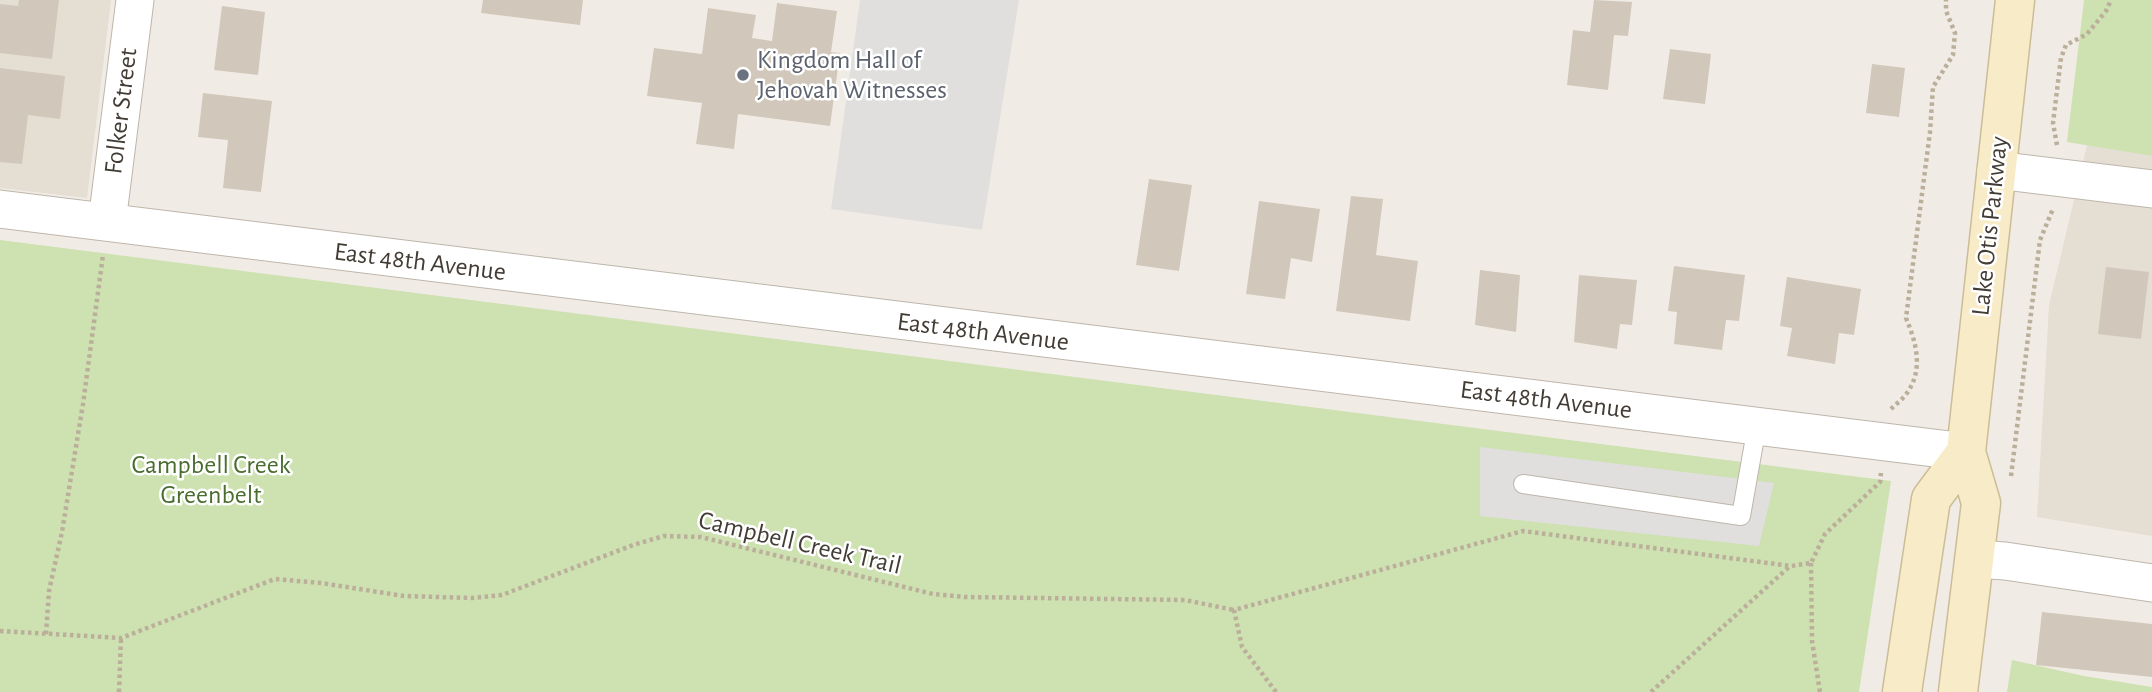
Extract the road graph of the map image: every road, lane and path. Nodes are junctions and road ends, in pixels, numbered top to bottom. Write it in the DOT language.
graph roads {
  1 [pos="135,0"];
  2 [pos="1946,0"];
  3 [pos="2015,0"];
  4 [pos="2111,0"];
  5 [pos="2055,138"];
  6 [pos="1996,170"];
  7 [pos="2152,189"];
  8 [pos="0,209"];
  9 [pos="2053,210"];
  10 [pos="107,222"];
  11 [pos="1892,408"];
  12 [pos="1757,426"];
  13 [pos="1966,452"];
  14 [pos="1880,482"];
  15 [pos="1523,484"];
  16 [pos="2010,488"];
  17 [pos="1975,559"];
  18 [pos="1811,563"];
  19 [pos="1791,566"];
  20 [pos="2152,583"];
  21 [pos="1234,610"];
  22 [pos="0,631"];
  23 [pos="46,634"];
  24 [pos="121,638"];
  25 [pos="119,692"];
  26 [pos="1276,692"];
  27 [pos="1651,692"];
  28 [pos="1820,692"];
  29 [pos="1902,692"];
  30 [pos="1958,692"];
  1 -- 10 [label="street, Folker Street"];
  2 -- 11 [label="path"];
  3 -- 6 [label="main road, Lake Otis Parkway"];
  4 -- 5 [label="path"];
  6 -- 7 [label="street"];
  6 -- 13 [label="main road, Lake Otis Parkway"];
  8 -- 10 [label="street, East 48th Avenue"];
  9 -- 16 [label="path"];
  10 -- 12 [label="street, East 48th Avenue"];
  10 -- 23 [label="path"];
  12 -- 13 [label="street, East 48th Avenue"];
  12 -- 15 [label="lane"];
  13 -- 17 [label="main road, Lake Otis Parkway"];
  13 -- 29 [label="main road"];
  14 -- 18 [label="path"];
  17 -- 20 [label="street"];
  17 -- 30 [label="main road, Lake Otis Parkway"];
  18 -- 19 [label="path"];
  18 -- 28 [label="path"];
  19 -- 21 [label="path"];
  19 -- 27 [label="path"];
  21 -- 24 [label="path, Campbell Creek Trail"];
  21 -- 26 [label="path"];
  22 -- 23 [label="path, Campbell Creek Trail"];
  23 -- 24 [label="path, Campbell Creek Trail"];
  24 -- 25 [label="path"];
}
